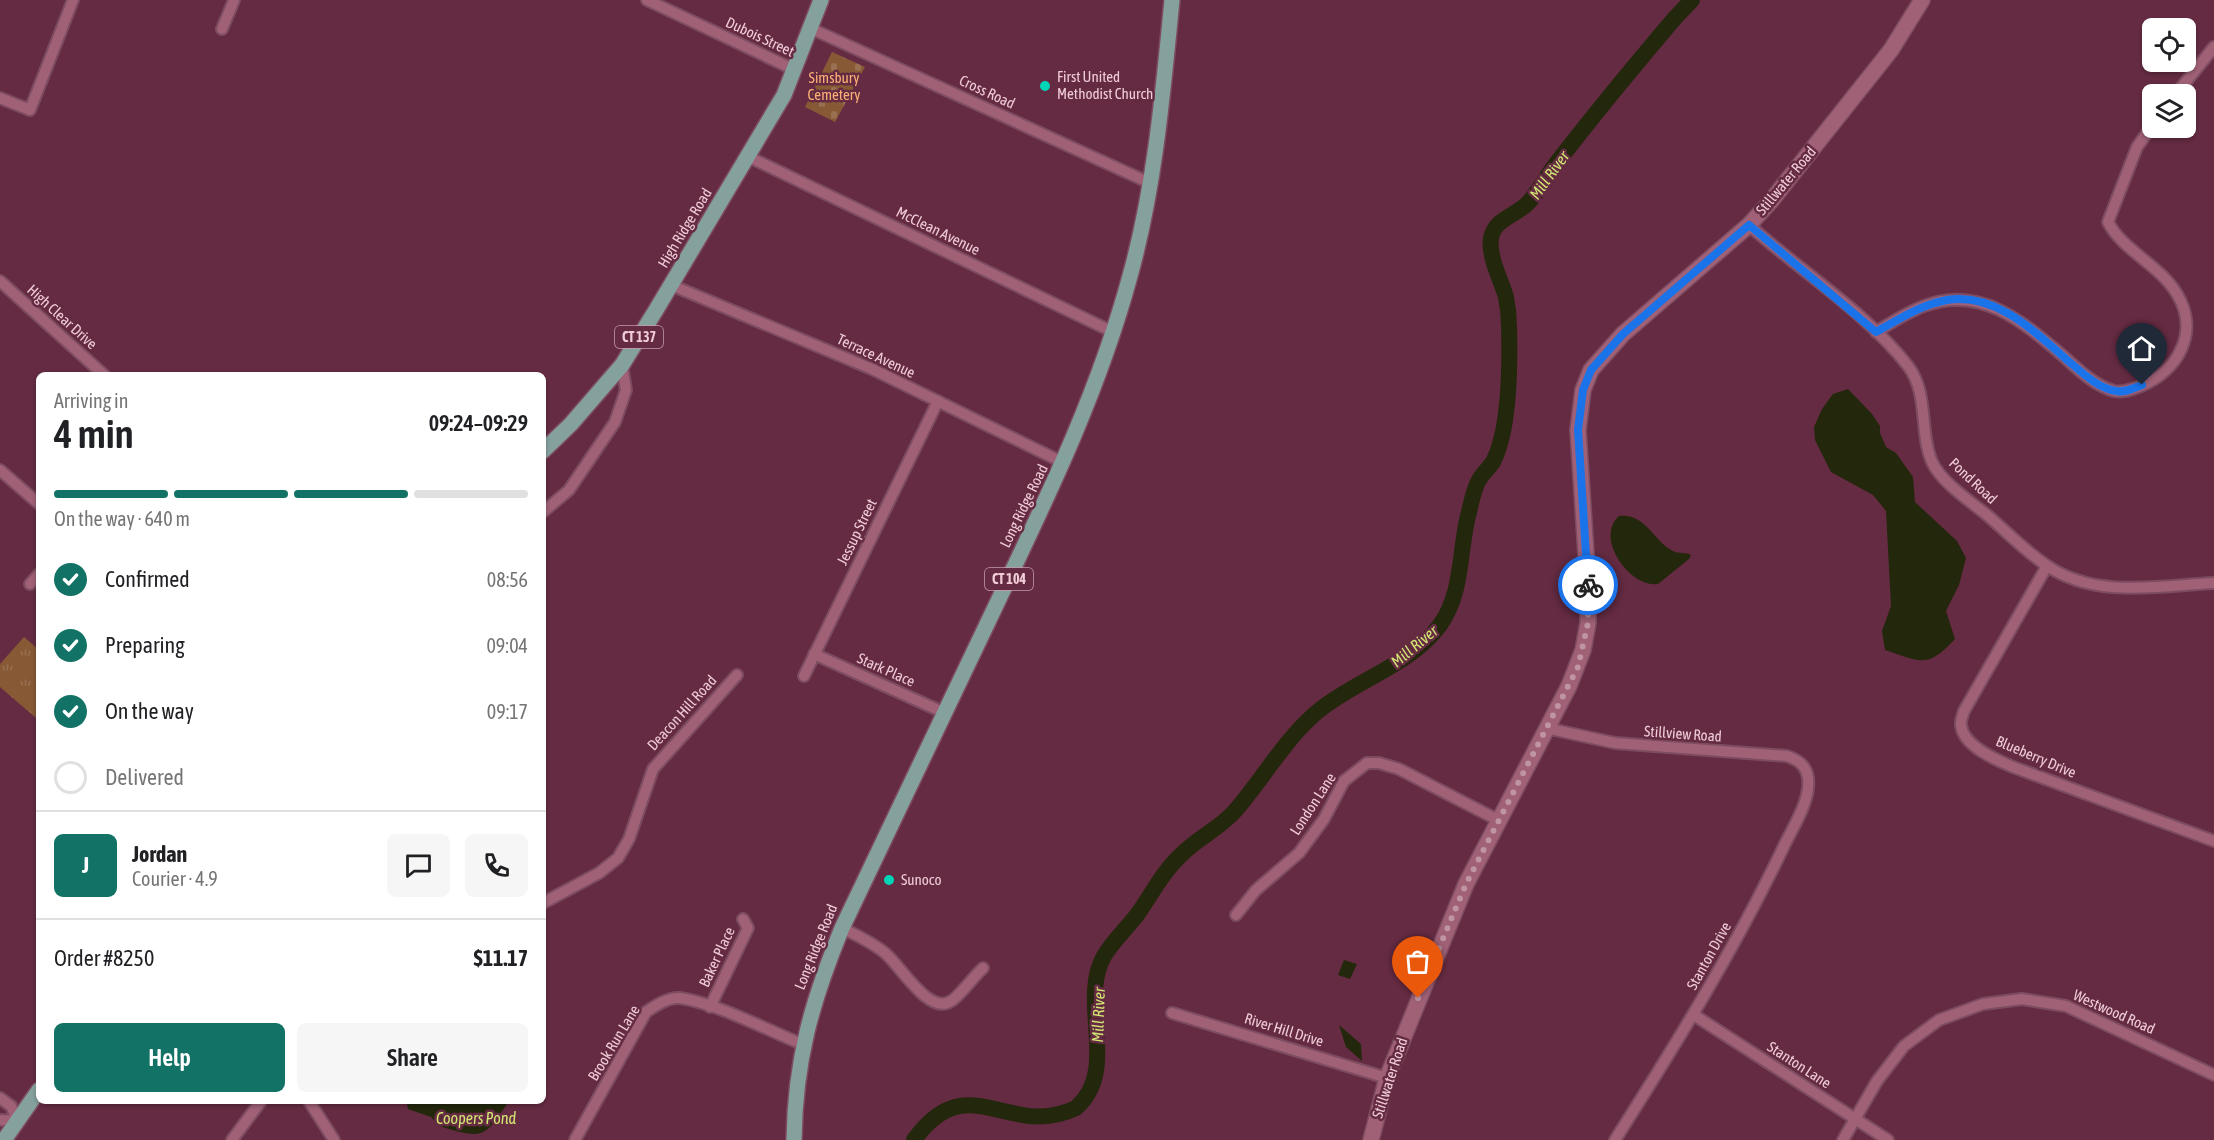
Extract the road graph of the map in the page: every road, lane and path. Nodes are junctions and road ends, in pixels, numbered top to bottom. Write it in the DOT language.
graph roads {
  1 [pos="73,0"];
  2 [pos="234,0"];
  3 [pos="649,0"];
  4 [pos="821,0"];
  5 [pos="1172,0"];
  6 [pos="1922,0"];
  7 [pos="222,29"];
  8 [pos="812,29"];
  9 [pos="2214,47"];
  10 [pos="795,70"];
  11 [pos="2184,84"];
  12 [pos="0,98"];
  13 [pos="2143,138"];
  14 [pos="749,157"];
  15 [pos="1150,183"];
  16 [pos="1749,225"];
  17 [pos="0,281"];
  18 [pos="671,285"];
  19 [pos="1876,332"];
  20 [pos="1113,333"];
  21 [pos="622,365"];
  22 [pos="101,372"];
  23 [pos="938,401"];
  24 [pos="546,448"];
  25 [pos="1064,463"];
  26 [pos="0,470"];
  27 [pos="36,501"];
  28 [pos="546,509"];
  29 [pos="2047,566"];
  30 [pos="36,577"];
  31 [pos="2214,583"];
  32 [pos="30,584"];
  33 [pos="814,654"];
  34 [pos="737,675"];
  35 [pos="804,676"];
  36 [pos="945,713"];
  37 [pos="1546,728"];
  38 [pos="1808,777"];
  39 [pos="1498,820"];
  40 [pos="2214,841"];
  41 [pos="546,901"];
  42 [pos="1236,915"];
  43 [pos="743,919"];
  44 [pos="842,928"];
  45 [pos="983,968"];
  46 [pos="710,1007"];
  47 [pos="1172,1013"];
  48 [pos="1694,1015"];
  49 [pos="802,1044"];
  50 [pos="2214,1075"];
  51 [pos="1388,1078"];
  52 [pos="36,1094"];
  53 [pos="0,1098"];
  54 [pos="259,1104"];
  55 [pos="311,1104"];
  56 [pos="0,1120"];
  57 [pos="1856,1120"];
  58 [pos="18,1121"];
  59 [pos="4,1140"];
  60 [pos="232,1140"];
  61 [pos="334,1140"];
  62 [pos="575,1140"];
  63 [pos="794,1140"];
  64 [pos="1371,1140"];
  65 [pos="1615,1140"];
  66 [pos="1843,1140"];
  67 [pos="1888,1140"];
  1 -- 12 [label="street"];
  2 -- 7 [label="street"];
  3 -- 10 [label="street, Dubois Street"];
  4 -- 8 [label="main road, High Ridge Road / CT 137"];
  5 -- 15 [label="main road, Long Ridge Road / CT 104"];
  6 -- 16 [label="main road, Stillwater Road"];
  8 -- 10 [label="main road, High Ridge Road / CT 137"];
  8 -- 15 [label="street, Cross Road"];
  9 -- 11 [label="street"];
  10 -- 14 [label="main road, High Ridge Road / CT 137"];
  13 -- 19 [label="street"];
  14 -- 18 [label="main road, High Ridge Road / CT 137"];
  14 -- 20 [label="street, McClean Avenue"];
  15 -- 20 [label="main road, Long Ridge Road / CT 104"];
  16 -- 19 [label="street, Pond Road"];
  16 -- 37 [label="main road, Stillwater Road"];
  17 -- 22 [label="street, High Clear Drive"];
  18 -- 21 [label="main road, High Ridge Road / CT 137"];
  18 -- 23 [label="street, Terrace Avenue"];
  19 -- 29 [label="street, Pond Road"];
  20 -- 25 [label="main road, Long Ridge Road / CT 104"];
  21 -- 24 [label="main road, High Ridge Road / CT 137"];
  21 -- 28 [label="street"];
  23 -- 25 [label="street, Terrace Avenue"];
  23 -- 33 [label="street, Jessup Street"];
  25 -- 36 [label="main road, Long Ridge Road / CT 104"];
  26 -- 27 [label="street"];
  29 -- 31 [label="street, Pond Road"];
  29 -- 40 [label="street, Blueberry Drive"];
  30 -- 32 [label="street"];
  33 -- 35 [label="street, Jessup Street"];
  33 -- 36 [label="street, Stark Place"];
  34 -- 41 [label="street, Deacon Hill Road"];
  36 -- 44 [label="main road, Long Ridge Road / CT 104"];
  37 -- 38 [label="street, Stillview Road"];
  37 -- 39 [label="main road, Stillwater Road"];
  38 -- 48 [label="street, Stanton Drive"];
  39 -- 42 [label="street, London Lane"];
  39 -- 51 [label="main road, Stillwater Road"];
  43 -- 46 [label="street, Baker Place"];
  44 -- 45 [label="street"];
  44 -- 49 [label="main road, Long Ridge Road / CT 104"];
  46 -- 49 [label="street, Brook Run Lane"];
  46 -- 62 [label="street, Brook Run Lane"];
  47 -- 51 [label="street, River Hill Drive"];
  48 -- 57 [label="street, Stanton Lane"];
  48 -- 65 [label="street, Stanton Drive"];
  49 -- 63 [label="main road, Long Ridge Road / CT 104"];
  50 -- 57 [label="street, Westwood Road"];
  51 -- 64 [label="main road, Stillwater Road"];
  52 -- 58 [label="main road"];
  53 -- 58 [label="street"];
  54 -- 60 [label="street"];
  55 -- 61 [label="street"];
  56 -- 58 [label="street"];
  57 -- 66 [label="street, Westwood Road"];
  57 -- 67 [label="street, Stanton Lane"];
  58 -- 59 [label="main road"];
}
